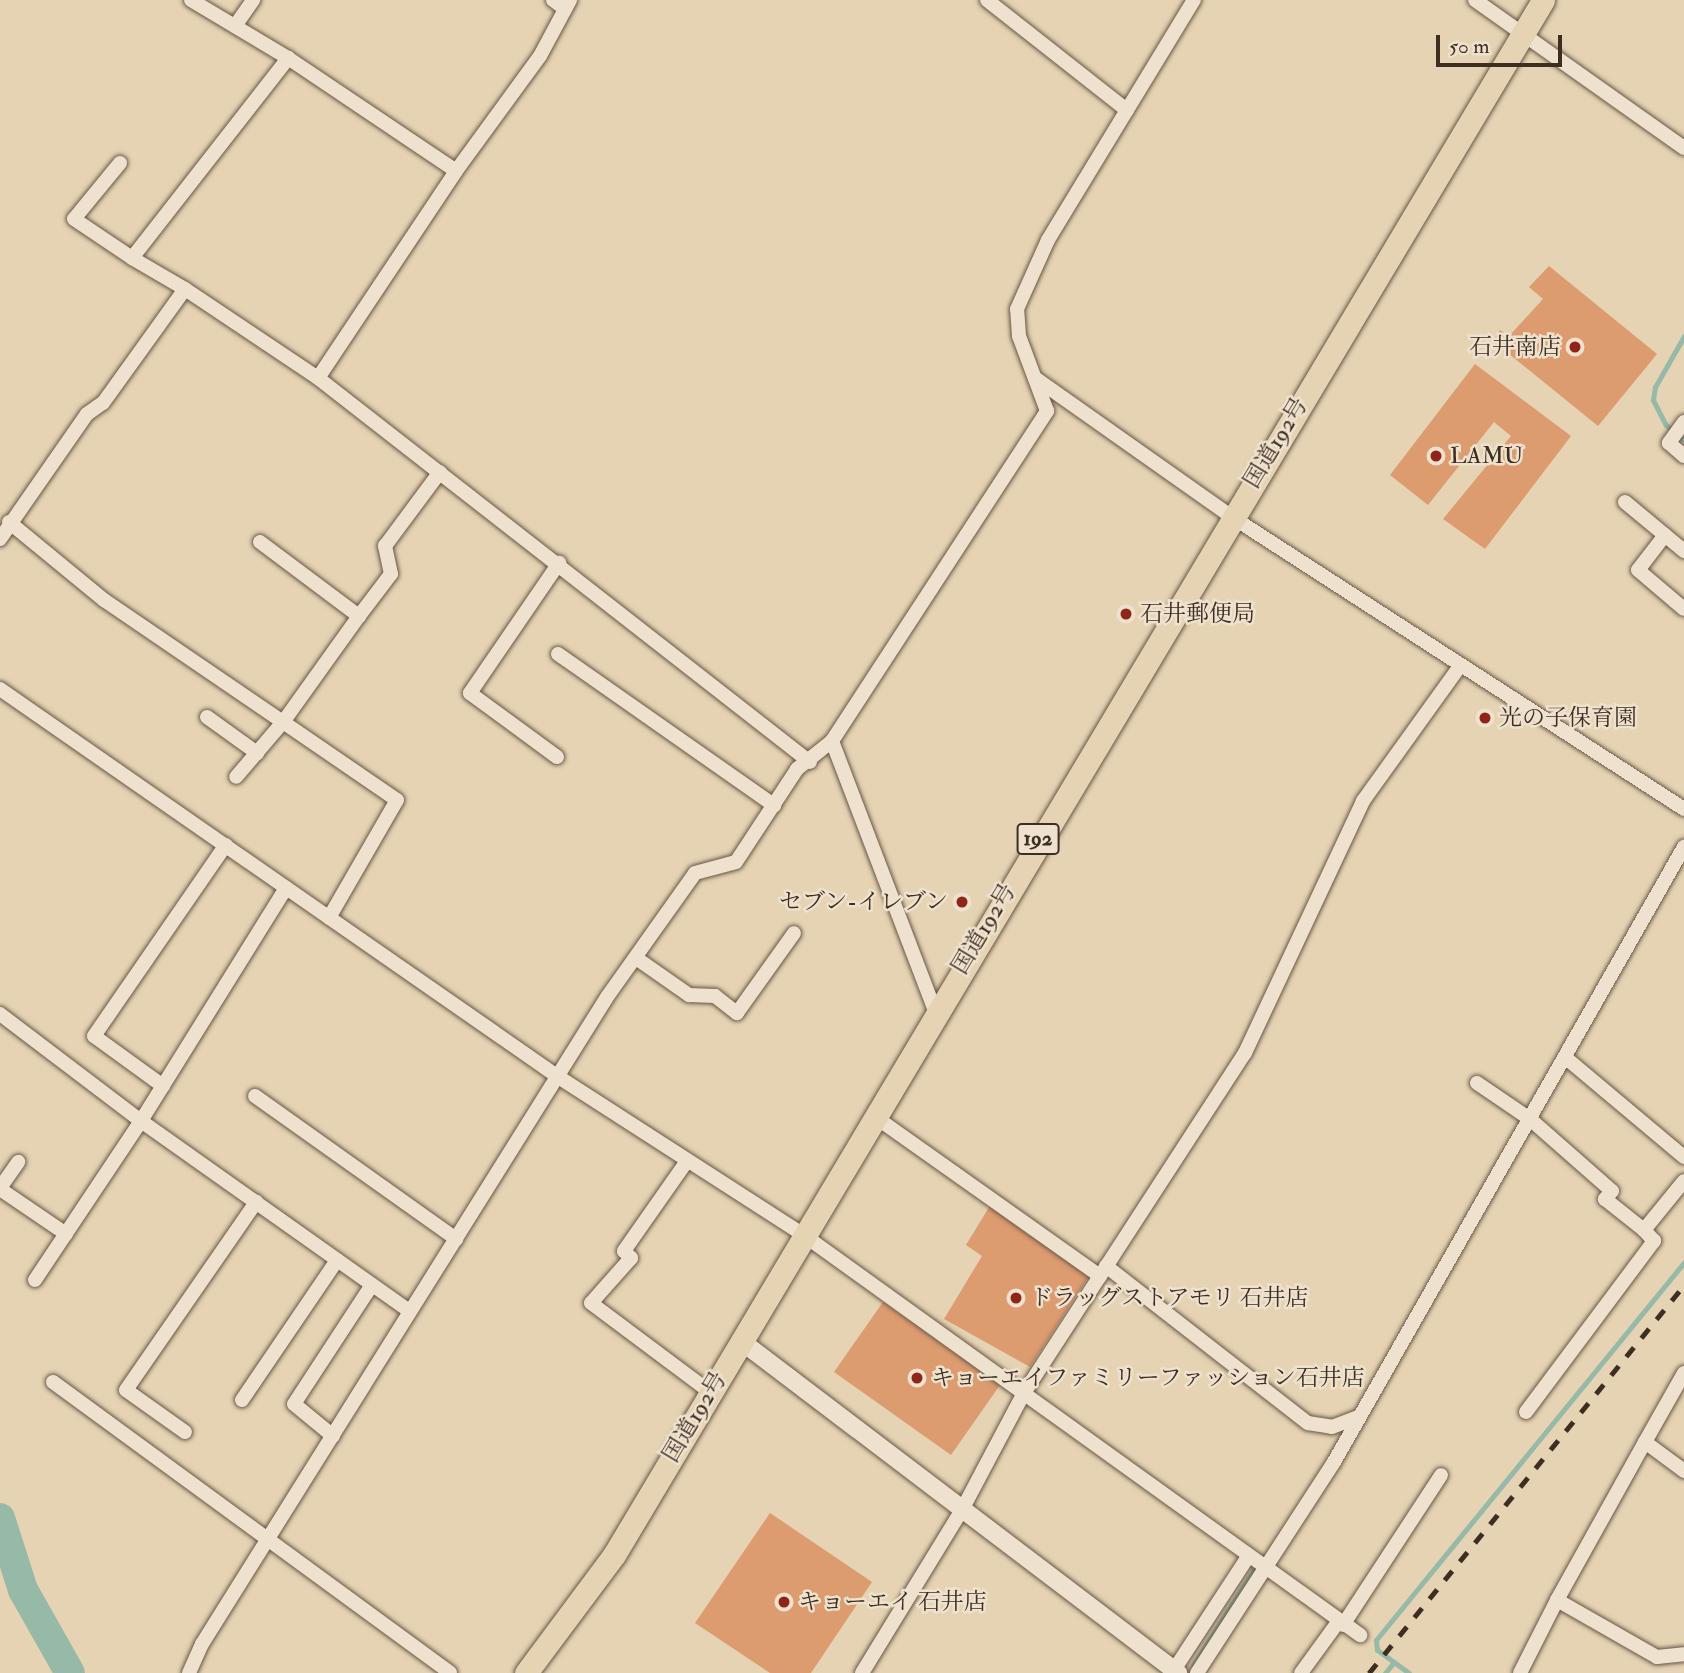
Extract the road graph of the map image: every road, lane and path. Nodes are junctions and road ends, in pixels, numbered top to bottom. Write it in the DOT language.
graph roads {
  1 [pos="191,0"];
  2 [pos="253,0"];
  3 [pos="987,0"];
  4 [pos="1194,0"];
  5 [pos="1475,0"];
  6 [pos="1543,0"];
  7 [pos="563,3"];
  8 [pos="235,26"];
  9 [pos="1523,33"];
  10 [pos="288,58"];
  11 [pos="1127,110"];
  12 [pos="1684,148"];
  13 [pos="120,163"];
  14 [pos="456,171"];
  15 [pos="132,258"];
  16 [pos="185,289"];
  17 [pos="318,378"];
  18 [pos="1034,378"];
  19 [pos="1678,430"];
  20 [pos="1684,456"];
  21 [pos="440,472"];
  22 [pos="1625,502"];
  23 [pos="1232,517"];
  24 [pos="9,522"];
  25 [pos="1665,536"];
  26 [pos="0,539"];
  27 [pos="260,542"];
  28 [pos="1684,551"];
  29 [pos="559,563"];
  30 [pos="1684,609"];
  31 [pos="359,616"];
  32 [pos="558,654"];
  33 [pos="1460,666"];
  34 [pos="0,689"];
  35 [pos="207,717"];
  36 [pos="283,722"];
  37 [pos="832,741"];
  38 [pos="257,753"];
  39 [pos="557,757"];
  40 [pos="810,762"];
  41 [pos="236,777"];
  42 [pos="774,805"];
  43 [pos="1684,809"];
  44 [pos="226,845"];
  45 [pos="1684,847"];
  46 [pos="286,888"];
  47 [pos="329,918"];
  48 [pos="794,933"];
  49 [pos="636,958"];
  50 [pos="935,1011"];
  51 [pos="0,1014"];
  52 [pos="1566,1058"];
  53 [pos="560,1078"];
  54 [pos="1477,1083"];
  55 [pos="163,1086"];
  56 [pos="255,1096"];
  57 [pos="874,1116"];
  58 [pos="1530,1119"];
  59 [pos="142,1121"];
  60 [pos="1684,1157"];
  61 [pos="687,1161"];
  62 [pos="19,1162"];
  63 [pos="1684,1181"];
  64 [pos="0,1188"];
  65 [pos="256,1202"];
  66 [pos="1644,1230"];
  67 [pos="66,1234"];
  68 [pos="805,1236"];
  69 [pos="456,1239"];
  70 [pos="337,1260"];
  71 [pos="1103,1271"];
  72 [pos="35,1280"];
  73 [pos="372,1285"];
  74 [pos="409,1311"];
  75 [pos="741,1341"];
  76 [pos="1684,1373"];
  77 [pos="53,1382"];
  78 [pos="710,1392"];
  79 [pos="1024,1393"];
  80 [pos="242,1401"];
  81 [pos="1526,1412"];
  82 [pos="1358,1417"];
  83 [pos="185,1432"];
  84 [pos="333,1436"];
  85 [pos="1645,1442"];
  86 [pos="1684,1471"];
  87 [pos="1441,1475"];
  88 [pos="963,1508"];
  89 [pos="268,1540"];
  90 [pos="1248,1557"];
  91 [pos="1262,1568"];
  92 [pos="1557,1600"];
  93 [pos="1341,1623"];
  94 [pos="1360,1635"];
  95 [pos="1684,1654"];
  96 [pos="1175,1672"];
  97 [pos="189,1673"];
  98 [pos="450,1673"];
  99 [pos="526,1673"];
  100 [pos="862,1673"];
  101 [pos="1198,1673"];
  102 [pos="1301,1673"];
  103 [pos="1520,1673"];
  1 -- 8 [label="street"];
  2 -- 8 [label="street"];
  3 -- 11 [label="street"];
  4 -- 11 [label="street"];
  5 -- 9 [label="street"];
  6 -- 9 [label="highway, 国道192号 / 192"];
  7 -- 14 [label="street"];
  8 -- 10 [label="street"];
  9 -- 12 [label="street"];
  9 -- 23 [label="highway, 国道192号 / 192"];
  10 -- 14 [label="street"];
  10 -- 15 [label="street"];
  11 -- 18 [label="street"];
  13 -- 15 [label="street"];
  14 -- 17 [label="street"];
  15 -- 16 [label="street"];
  16 -- 17 [label="street"];
  16 -- 24 [label="street"];
  17 -- 21 [label="street"];
  18 -- 23 [label="street"];
  18 -- 37 [label="street"];
  19 -- 20 [label="street"];
  21 -- 29 [label="street"];
  21 -- 31 [label="street"];
  22 -- 25 [label="street"];
  23 -- 33 [label="street"];
  23 -- 50 [label="highway, 国道192号 / 192"];
  24 -- 26 [label="street"];
  24 -- 36 [label="street"];
  25 -- 28 [label="street"];
  25 -- 30 [label="street"];
  27 -- 31 [label="street"];
  29 -- 39 [label="street"];
  29 -- 40 [label="street"];
  31 -- 36 [label="street"];
  32 -- 42 [label="street"];
  33 -- 43 [label="street"];
  33 -- 71 [label="street"];
  34 -- 44 [label="street"];
  35 -- 38 [label="street"];
  36 -- 38 [label="street"];
  36 -- 47 [label="street"];
  37 -- 40 [label="street"];
  37 -- 50 [label="street"];
  38 -- 41 [label="street"];
  40 -- 42 [label="street"];
  42 -- 49 [label="street"];
  44 -- 46 [label="street"];
  44 -- 55 [label="street"];
  45 -- 52 [label="street"];
  46 -- 47 [label="street"];
  46 -- 55 [label="street"];
  47 -- 53 [label="street"];
  48 -- 49 [label="street"];
  49 -- 53 [label="street"];
  50 -- 57 [label="highway, 国道192号 / 192"];
  51 -- 59 [label="street"];
  52 -- 58 [label="street"];
  52 -- 60 [label="street"];
  53 -- 61 [label="street"];
  53 -- 69 [label="street"];
  54 -- 58 [label="street"];
  55 -- 59 [label="street"];
  56 -- 69 [label="street"];
  57 -- 68 [label="highway, 国道192号 / 192"];
  57 -- 71 [label="street"];
  58 -- 66 [label="street"];
  58 -- 82 [label="street"];
  59 -- 65 [label="street"];
  59 -- 67 [label="street"];
  61 -- 68 [label="street"];
  61 -- 78 [label="street"];
  62 -- 64 [label="street"];
  63 -- 66 [label="street"];
  64 -- 67 [label="street"];
  65 -- 70 [label="street"];
  65 -- 83 [label="street"];
  66 -- 81 [label="street"];
  67 -- 72 [label="street"];
  68 -- 75 [label="highway, 国道192号 / 192"];
  68 -- 79 [label="street"];
  69 -- 74 [label="street"];
  70 -- 73 [label="street"];
  70 -- 80 [label="street"];
  71 -- 79 [label="street"];
  71 -- 82 [label="street"];
  73 -- 74 [label="street"];
  73 -- 84 [label="street"];
  74 -- 84 [label="street"];
  75 -- 78 [label="highway, 国道192号 / 192"];
  75 -- 88 [label="street"];
  76 -- 85 [label="street"];
  77 -- 89 [label="street"];
  78 -- 99 [label="highway, 国道192号 / 192"];
  79 -- 88 [label="street"];
  79 -- 90 [label="street"];
  82 -- 91 [label="street"];
  84 -- 89 [label="street"];
  85 -- 86 [label="street"];
  85 -- 92 [label="street"];
  87 -- 93 [label="street"];
  88 -- 96 [label="street"];
  88 -- 100 [label="street"];
  89 -- 97 [label="street"];
  89 -- 98 [label="street"];
  90 -- 91 [label="street"];
  90 -- 96 [label="street"];
  91 -- 93 [label="street"];
  91 -- 101 [label="street"];
  92 -- 95 [label="street"];
  92 -- 103 [label="street"];
  93 -- 94 [label="street"];
  93 -- 102 [label="street"];
}
